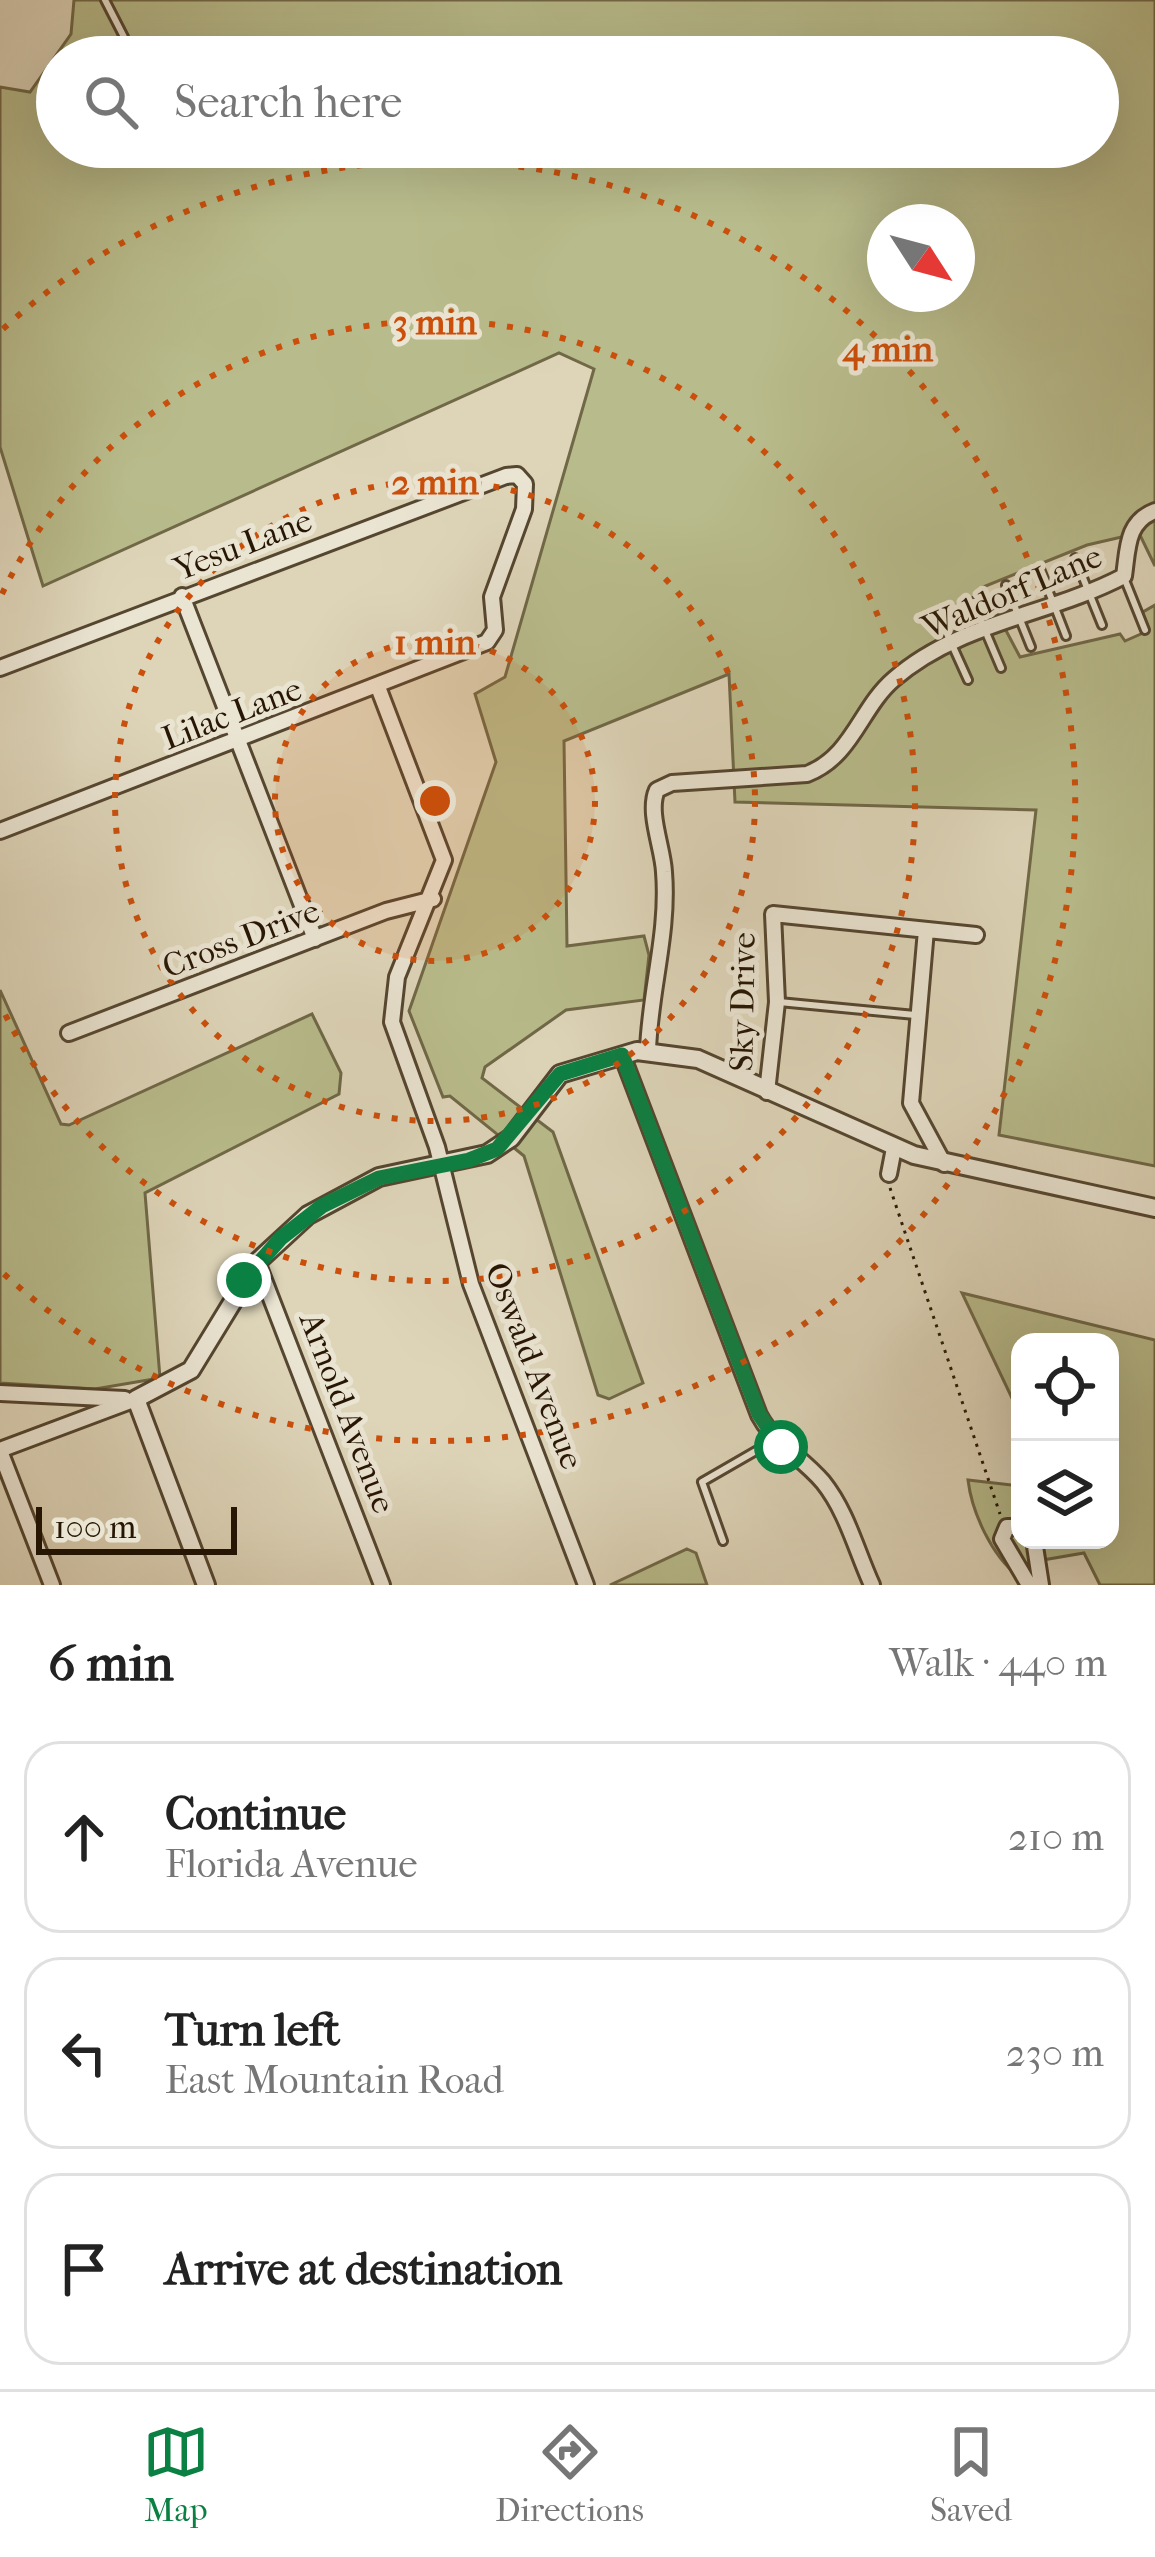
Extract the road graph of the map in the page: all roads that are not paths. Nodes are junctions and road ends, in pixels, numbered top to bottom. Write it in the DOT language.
graph roads {
  1 [pos="105,0"];
  2 [pos="123,36"];
  3 [pos="1155,511"];
  4 [pos="1075,559"];
  5 [pos="1040,569"];
  6 [pos="1124,577"];
  7 [pos="1006,585"];
  8 [pos="1088,592"];
  9 [pos="182,596"];
  10 [pos="973,602"];
  11 [pos="1053,603"];
  12 [pos="1018,614"];
  13 [pos="1102,625"];
  14 [pos="944,627"];
  15 [pos="984,628"];
  16 [pos="1145,630"];
  17 [pos="1066,636"];
  18 [pos="482,644"];
  19 [pos="952,644"];
  20 [pos="1031,647"];
  21 [pos="0,668"];
  22 [pos="1001,668"];
  23 [pos="968,680"];
  24 [pos="378,687"];
  25 [pos="239,740"];
  26 [pos="0,831"];
  27 [pos="433,899"];
  28 [pos="926,930"];
  29 [pos="976,935"];
  30 [pos="315,939"];
  31 [pos="777,1002"];
  32 [pos="919,1016"];
  33 [pos="69,1033"];
  34 [pos="648,1050"];
  35 [pos="622,1055"];
  36 [pos="767,1092"];
  37 [pos="894,1148"];
  38 [pos="439,1163"];
  39 [pos="944,1164"];
  40 [pos="889,1174"];
  41 [pos="1155,1208"];
  42 [pos="257,1262"];
  43 [pos="0,1394"];
  44 [pos="136,1399"];
  45 [pos="773,1442"];
  46 [pos="0,1451"];
  47 [pos="1011,1529"];
  48 [pos="723,1541"];
  49 [pos="1035,1549"];
  50 [pos="52,1585"];
  51 [pos="206,1585"];
  52 [pos="382,1585"];
  53 [pos="586,1585"];
  54 [pos="872,1585"];
  55 [pos="1030,1585"];
  56 [pos="1041,1585"];
  1 -- 2 [label="lane"];
  3 -- 6 [label="street, Waldorf Lane"];
  4 -- 8 [label="lane"];
  5 -- 11 [label="lane"];
  6 -- 8 [label="street, Waldorf Lane"];
  6 -- 16 [label="lane"];
  7 -- 12 [label="lane"];
  8 -- 11 [label="street, Waldorf Lane"];
  8 -- 13 [label="lane"];
  9 -- 18 [label="street, Yesu Lane"];
  9 -- 21 [label="street, Yesu Lane"];
  9 -- 25 [label="street"];
  10 -- 15 [label="lane"];
  11 -- 12 [label="street, Waldorf Lane"];
  11 -- 17 [label="lane"];
  12 -- 15 [label="street, Waldorf Lane"];
  12 -- 20 [label="lane"];
  14 -- 19 [label="lane"];
  15 -- 19 [label="street, Waldorf Lane"];
  15 -- 22 [label="lane"];
  18 -- 24 [label="street, Lilac Lane"];
  19 -- 23 [label="lane"];
  19 -- 34 [label="street, Waldorf Lane"];
  24 -- 25 [label="street, Lilac Lane"];
  24 -- 27 [label="street, Oswald Avenue"];
  25 -- 26 [label="street, Lilac Lane"];
  25 -- 30 [label="street"];
  27 -- 30 [label="street, Cross Drive"];
  27 -- 38 [label="street, Oswald Avenue"];
  28 -- 29 [label="street"];
  28 -- 31 [label="street, Sky Drive"];
  28 -- 32 [label="street"];
  30 -- 33 [label="street, Cross Drive"];
  31 -- 32 [label="lane"];
  31 -- 36 [label="street, Sky Drive"];
  32 -- 39 [label="street"];
  34 -- 35 [label="street"];
  34 -- 36 [label="street"];
  35 -- 38 [label="street"];
  35 -- 45 [label="street"];
  36 -- 37 [label="street"];
  37 -- 39 [label="street"];
  37 -- 40 [label="street"];
  38 -- 42 [label="street"];
  38 -- 53 [label="street, Oswald Avenue"];
  39 -- 41 [label="street"];
  42 -- 44 [label="street"];
  42 -- 52 [label="street, Arnold Avenue"];
  43 -- 44 [label="street"];
  44 -- 46 [label="street"];
  44 -- 51 [label="street"];
  45 -- 48 [label="lane"];
  45 -- 54 [label="street"];
  46 -- 50 [label="street"];
  47 -- 55 [label="street"];
  49 -- 56 [label="street"];
}
